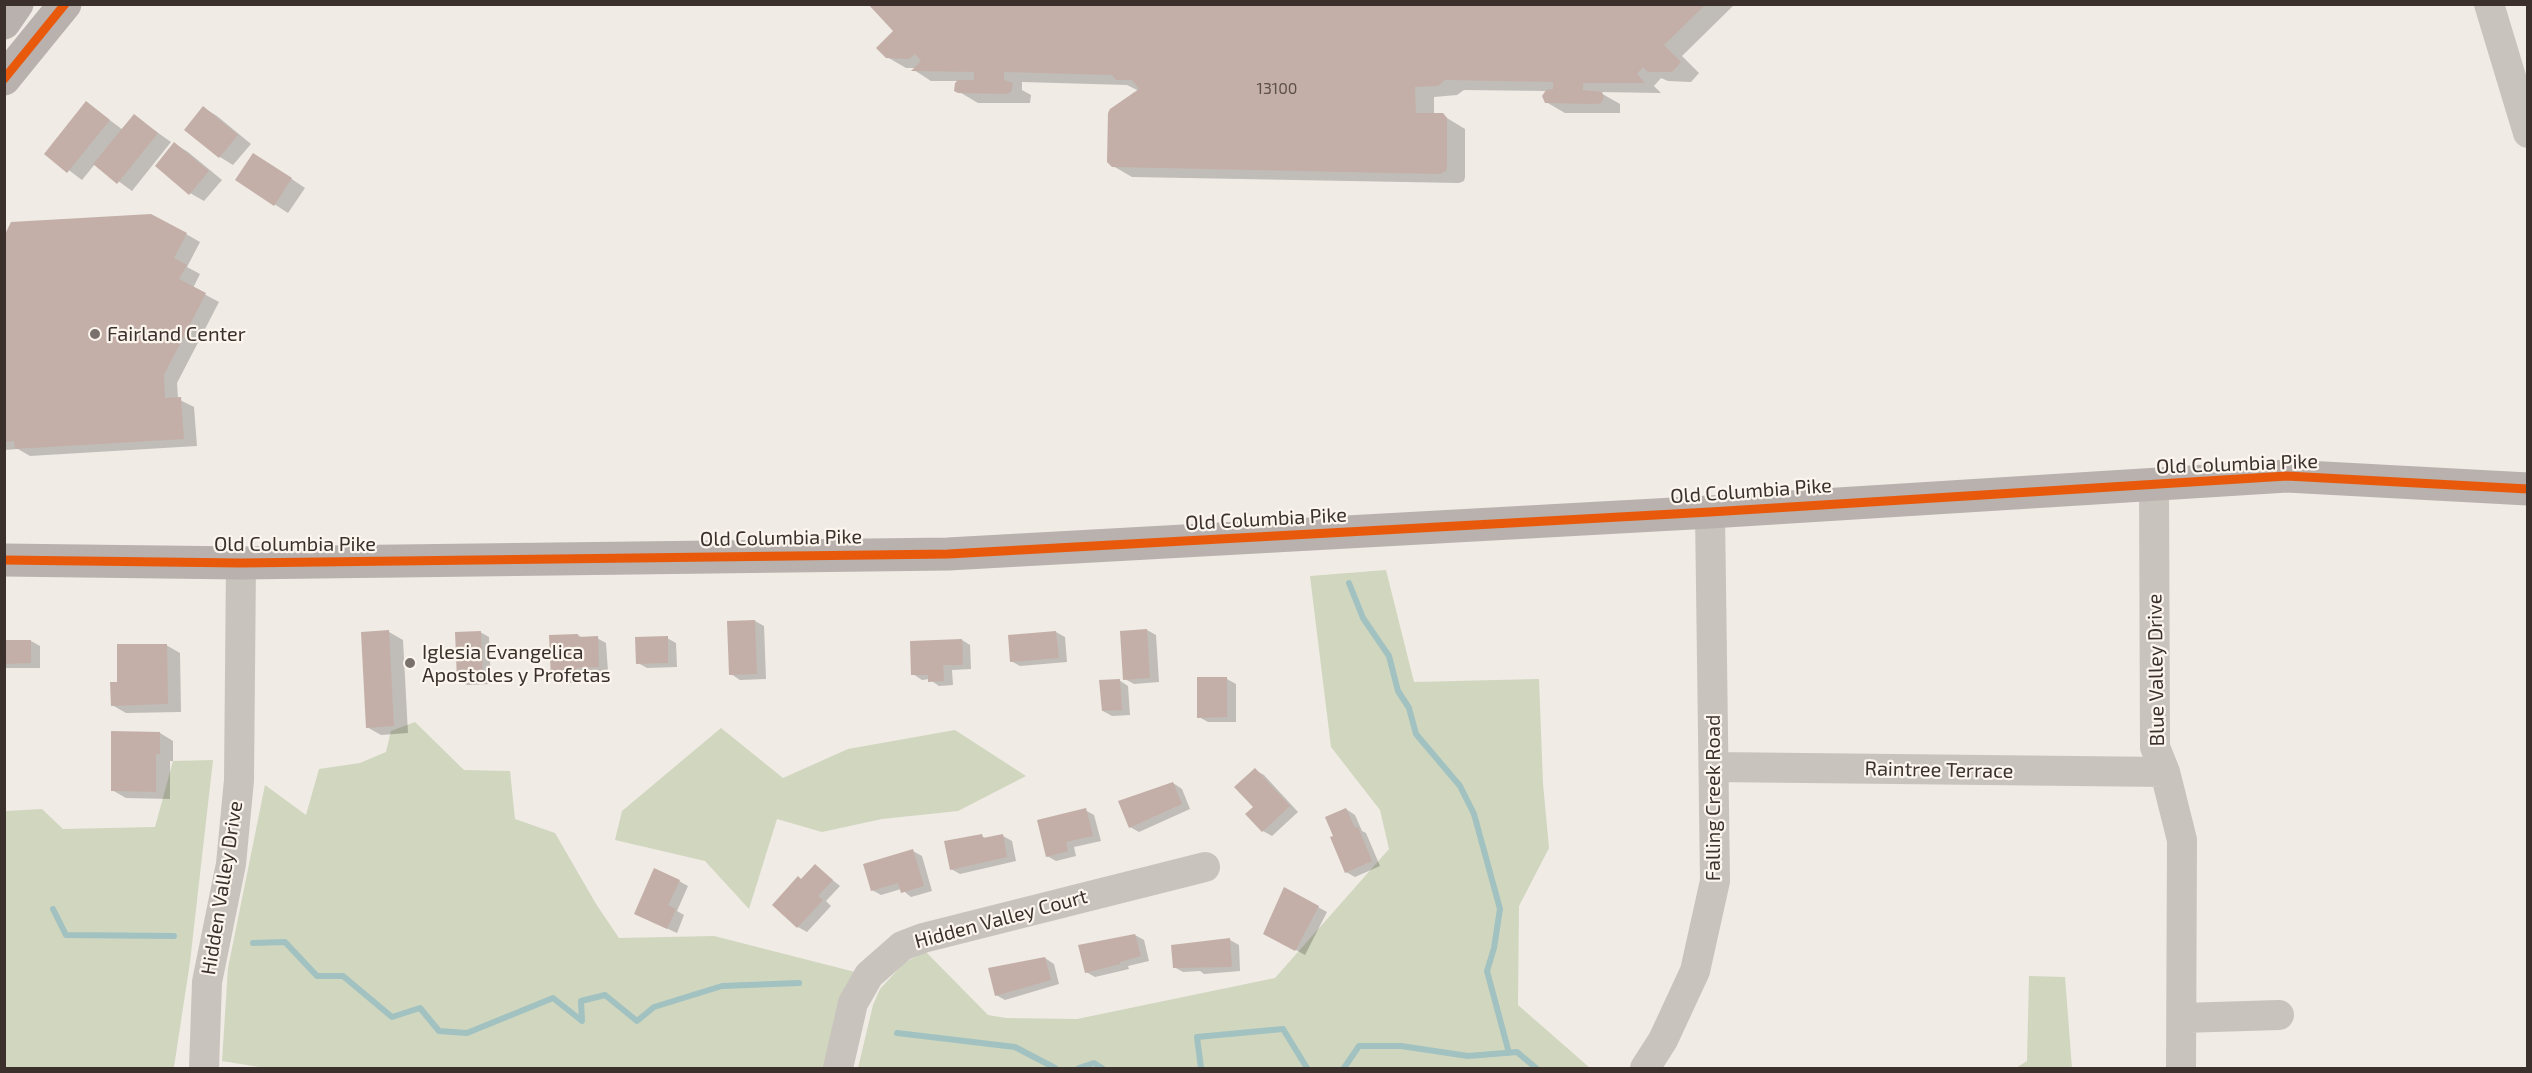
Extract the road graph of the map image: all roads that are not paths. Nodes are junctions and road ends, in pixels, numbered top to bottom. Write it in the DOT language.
graph roads {
  1 [pos="16,4"];
  2 [pos="65,4"];
  3 [pos="2489,4"];
  4 [pos="4,23"];
  5 [pos="4,79"];
  6 [pos="2528,133"];
  7 [pos="2154,484"];
  8 [pos="2528,489"];
  9 [pos="1710,512"];
  10 [pos="4,560"];
  11 [pos="241,563"];
  12 [pos="1714,768"];
  13 [pos="2165,772"];
  14 [pos="1205,867"];
  15 [pos="2279,1015"];
  16 [pos="2182,1018"];
  17 [pos="204,1068"];
  18 [pos="838,1068"];
  19 [pos="1645,1068"];
  20 [pos="2181,1068"];
  1 -- 4 [label="main road"];
  2 -- 5 [label="main road"];
  3 -- 6 [label="street"];
  7 -- 8 [label="main road, Old Columbia Pike"];
  7 -- 9 [label="main road, Old Columbia Pike"];
  7 -- 13 [label="street, Blue Valley Drive"];
  9 -- 11 [label="main road, Old Columbia Pike"];
  9 -- 12 [label="street, Falling Creek Road"];
  10 -- 11 [label="main road, Old Columbia Pike"];
  11 -- 17 [label="street, Hidden Valley Drive"];
  12 -- 13 [label="street, Raintree Terrace"];
  12 -- 19 [label="street, Falling Creek Road"];
  13 -- 16 [label="street, Blue Valley Drive"];
  14 -- 18 [label="street, Hidden Valley Court"];
  15 -- 16 [label="street"];
  16 -- 20 [label="street, Blue Valley Drive"];
}
